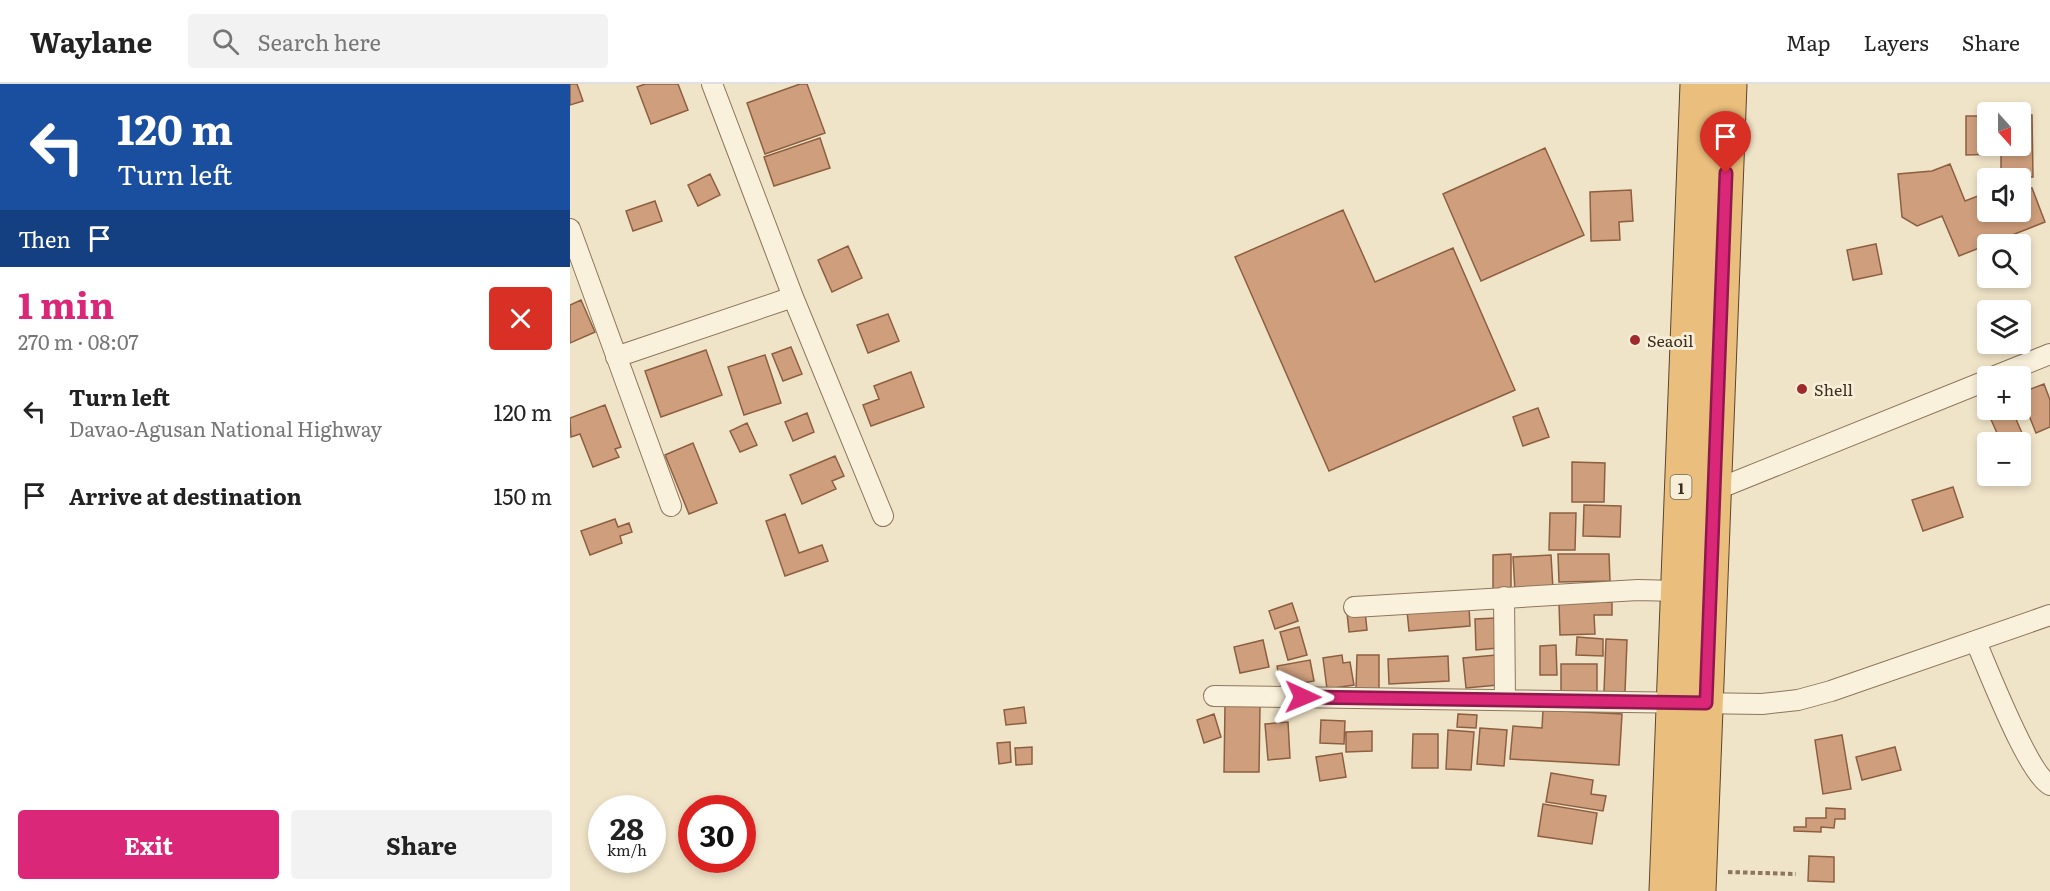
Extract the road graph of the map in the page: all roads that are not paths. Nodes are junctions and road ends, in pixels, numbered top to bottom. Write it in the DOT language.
graph roads {
  1 [pos="712,84"];
  2 [pos="1697,84"];
  3 [pos="1730,84"];
  4 [pos="570,229"];
  5 [pos="793,297"];
  6 [pos="2050,354"];
  7 [pos="616,357"];
  8 [pos="2020,366"];
  9 [pos="1977,384"];
  10 [pos="1681,489"];
  11 [pos="1714,490"];
  12 [pos="671,506"];
  13 [pos="883,516"];
  14 [pos="1677,591"];
  15 [pos="1504,597"];
  16 [pos="1354,607"];
  17 [pos="2050,615"];
  18 [pos="1976,642"];
  19 [pos="1214,696"];
  20 [pos="1504,700"];
  21 [pos="1673,703"];
  22 [pos="1706,703"];
  23 [pos="2050,785"];
  24 [pos="1700,881"];
  25 [pos="1666,891"];
  1 -- 5 [label="street"];
  2 -- 10 [label="highway, 1"];
  3 -- 11 [label="highway, 1"];
  4 -- 7 [label="street"];
  5 -- 7 [label="street"];
  5 -- 13 [label="street"];
  6 -- 8 [label="street"];
  7 -- 12 [label="street"];
  9 -- 11 [label="street"];
  10 -- 11 [label="street"];
  10 -- 14 [label="highway, 1"];
  11 -- 22 [label="highway, 1"];
  14 -- 15 [label="street"];
  14 -- 21 [label="highway, 1"];
  15 -- 16 [label="street"];
  15 -- 20 [label="street"];
  17 -- 18 [label="street"];
  18 -- 22 [label="street"];
  18 -- 23 [label="street"];
  19 -- 20 [label="street"];
  20 -- 21 [label="street"];
  21 -- 22 [label="street"];
  21 -- 25 [label="highway, 1"];
  22 -- 24 [label="highway, 1"];
}
